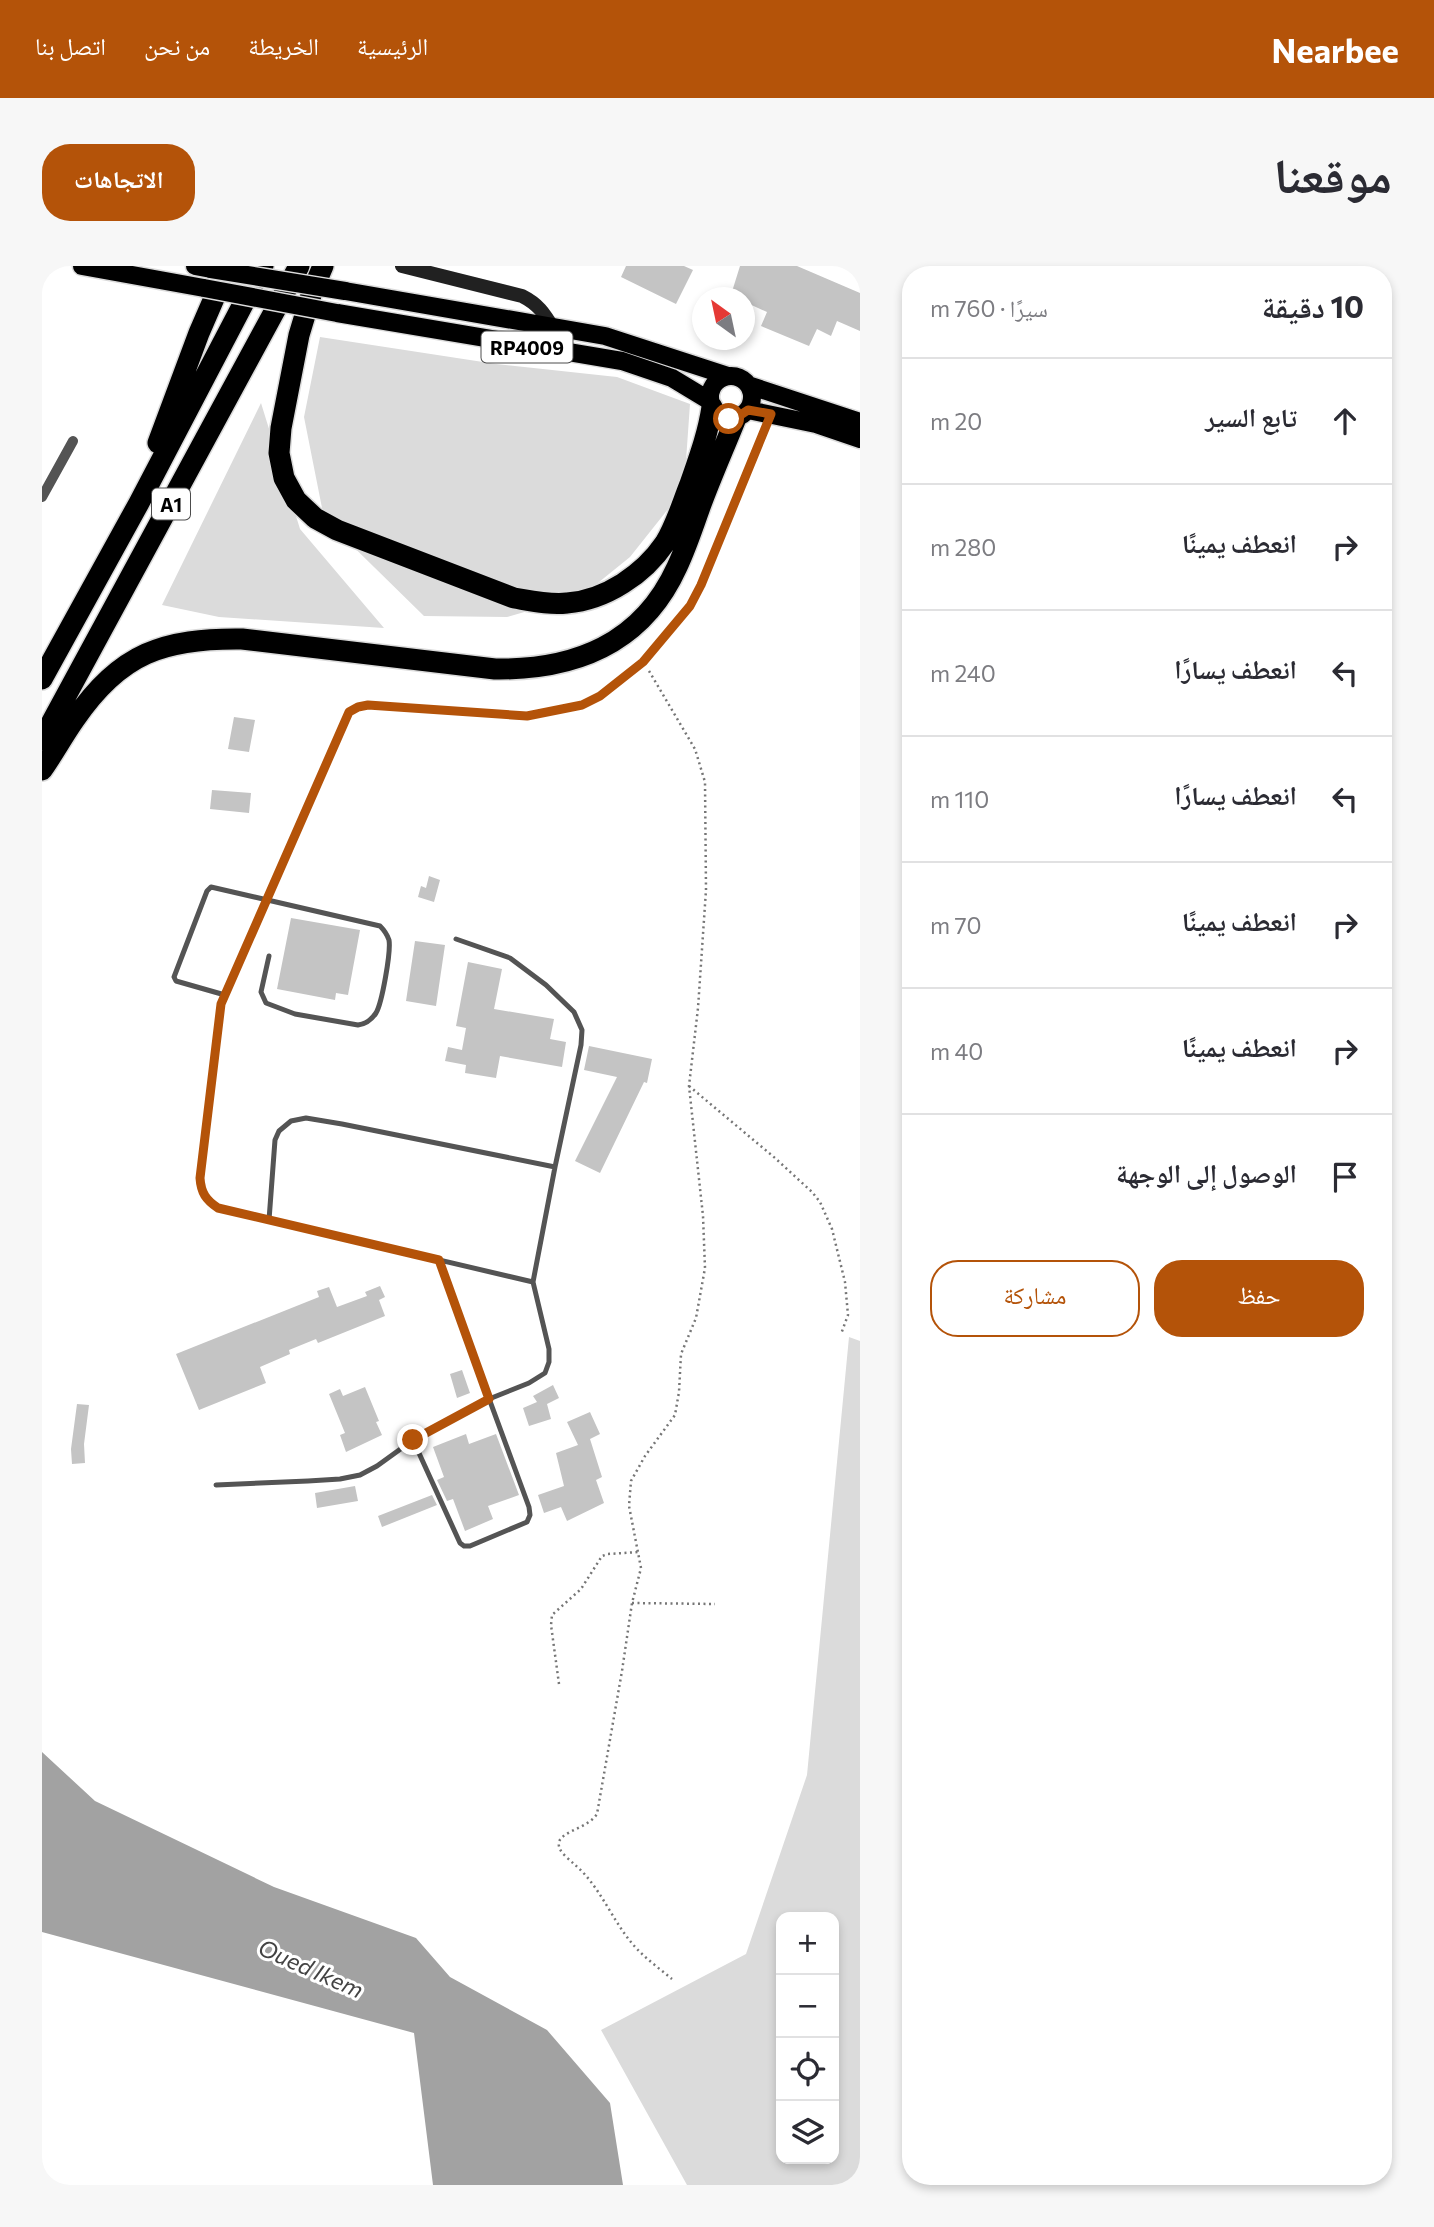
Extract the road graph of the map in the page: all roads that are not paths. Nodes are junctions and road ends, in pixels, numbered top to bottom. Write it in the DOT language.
graph roads {
  1 [pos="82,266"];
  2 [pos="263,266"];
  3 [pos="299,266"];
  4 [pos="323,266"];
  5 [pos="402,266"];
  6 [pos="211,267"];
  7 [pos="553,328"];
  8 [pos="728,376"];
  9 [pos="748,385"];
  10 [pos="711,404"];
  11 [pos="742,414"];
  12 [pos="771,414"];
  13 [pos="860,422"];
  14 [pos="860,439"];
  15 [pos="73,441"];
  16 [pos="42,497"];
  17 [pos="139,503"];
  18 [pos="42,680"];
  19 [pos="42,740"];
  20 [pos="42,770"];
  21 [pos="266,900"];
  22 [pos="456,939"];
  23 [pos="269,956"];
  24 [pos="225,995"];
  25 [pos="555,1167"];
  26 [pos="270,1220"];
  27 [pos="439,1260"];
  28 [pos="533,1282"];
  29 [pos="489,1399"];
  30 [pos="413,1440"];
  31 [pos="216,1485"];
  1 -- 10 [label="main road, RP4009, bridge"];
  2 -- 17 [label="highway, A1"];
  3 -- 19 [label="highway, A1"];
  4 -- 10 [label="highway"];
  5 -- 7 [label="street"];
  6 -- 7 [label="main road, RP4009, bridge"];
  6 -- 17 [label="highway"];
  7 -- 8 [label="main road, RP4009"];
  8 -- 9 [label="main road, RP4009"];
  8 -- 10 [label="main road"];
  9 -- 11 [label="main road"];
  9 -- 13 [label="main road, RP4009"];
  10 -- 11 [label="main road, RP4009"];
  11 -- 12 [label="main road, RP4009"];
  11 -- 20 [label="highway"];
  12 -- 14 [label="main road, RP4009"];
  12 -- 21 [label="lane"];
  15 -- 16 [label="street"];
  17 -- 18 [label="highway, A1"];
  21 -- 23 [label="lane"];
  21 -- 24 [label="lane"];
  21 -- 24 [label="lane"];
  22 -- 25 [label="lane"];
  24 -- 26 [label="lane"];
  25 -- 26 [label="lane"];
  25 -- 28 [label="lane"];
  26 -- 27 [label="lane"];
  27 -- 28 [label="lane"];
  27 -- 29 [label="lane"];
  28 -- 29 [label="lane"];
  29 -- 30 [label="lane"];
  29 -- 30 [label="lane"];
  30 -- 31 [label="lane"];
}
